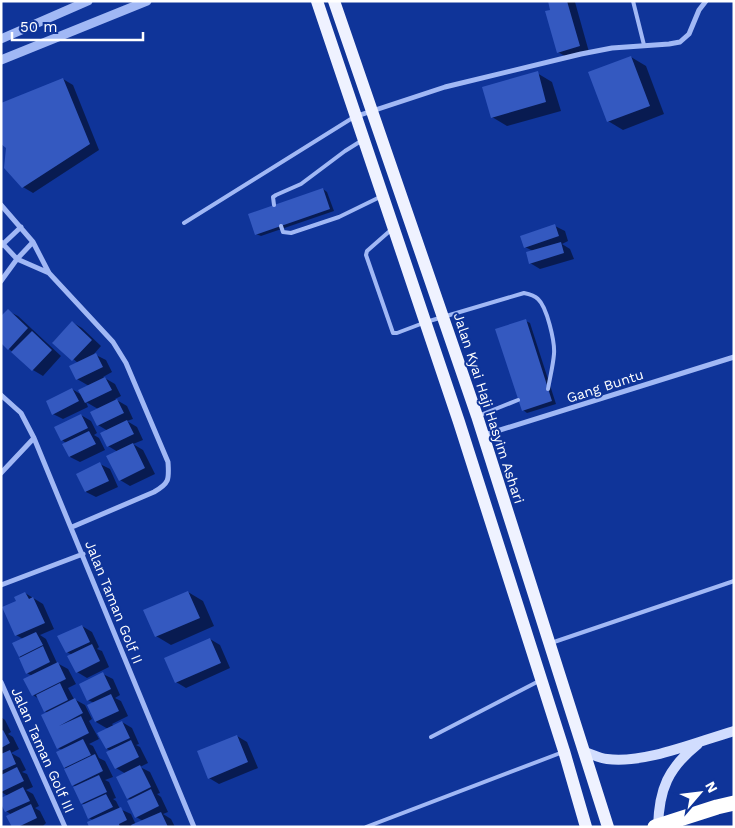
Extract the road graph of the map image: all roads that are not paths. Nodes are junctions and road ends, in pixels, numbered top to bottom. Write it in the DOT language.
graph roads {
  1 [pos="88,1"];
  2 [pos="147,1"];
  3 [pos="317,1"];
  4 [pos="334,1"];
  5 [pos="633,1"];
  6 [pos="706,1"];
  7 [pos="1,39"];
  8 [pos="644,45"];
  9 [pos="1,60"];
  10 [pos="370,110"];
  11 [pos="356,116"];
  12 [pos="363,139"];
  13 [pos="384,196"];
  14 [pos="1,205"];
  15 [pos="274,205"];
  16 [pos="184,223"];
  17 [pos="281,226"];
  18 [pos="21,227"];
  19 [pos="394,227"];
  20 [pos="33,242"];
  21 [pos="2,244"];
  22 [pos="17,259"];
  23 [pos="49,273"];
  24 [pos="1,281"];
  25 [pos="443,316"];
  26 [pos="426,322"];
  27 [pos="734,357"];
  28 [pos="548,389"];
  29 [pos="1,395"];
  30 [pos="518,400"];
  31 [pos="477,416"];
  32 [pos="459,422"];
  33 [pos="483,436"];
  34 [pos="34,438"];
  35 [pos="1,473"];
  36 [pos="72,527"];
  37 [pos="82,554"];
  38 [pos="734,581"];
  39 [pos="1,585"];
  40 [pos="550,644"];
  41 [pos="541,680"];
  42 [pos="1,682"];
  43 [pos="734,731"];
  44 [pos="431,737"];
  45 [pos="702,740"];
  46 [pos="564,752"];
  47 [pos="585,752"];
  48 [pos="734,803"];
  49 [pos="65,827"];
  50 [pos="194,827"];
  51 [pos="366,827"];
  52 [pos="586,827"];
  53 [pos="608,827"];
  54 [pos="657,827"];
  1 -- 7 [label="street"];
  2 -- 9 [label="street"];
  3 -- 11 [label="main road"];
  4 -- 10 [label="main road, Jalan Kyai Haji Hasyim Ashari"];
  5 -- 8 [label="lane"];
  6 -- 8 [label="street"];
  8 -- 10 [label="street"];
  10 -- 11 [label="street"];
  10 -- 25 [label="main road, Jalan Kyai Haji Hasyim Ashari"];
  11 -- 12 [label="main road"];
  11 -- 16 [label="lane"];
  12 -- 13 [label="main road"];
  12 -- 15 [label="lane"];
  13 -- 17 [label="lane"];
  13 -- 19 [label="main road"];
  14 -- 18 [label="street"];
  18 -- 20 [label="street"];
  18 -- 21 [label="street"];
  19 -- 26 [label="main road"];
  19 -- 26 [label="lane"];
  20 -- 22 [label="street"];
  20 -- 23 [label="street"];
  21 -- 22 [label="street"];
  22 -- 23 [label="street"];
  22 -- 24 [label="street"];
  23 -- 36 [label="street"];
  25 -- 26 [label="lane"];
  25 -- 28 [label="lane"];
  25 -- 31 [label="main road, Jalan Kyai Haji Hasyim Ashari"];
  26 -- 32 [label="main road"];
  27 -- 33 [label="street, Gang Buntu"];
  29 -- 34 [label="street, Jalan Taman Golf II"];
  30 -- 31 [label="lane"];
  31 -- 32 [label="main road"];
  31 -- 33 [label="main road, Jalan Kyai Haji Hasyim Ashari"];
  32 -- 41 [label="main road"];
  33 -- 40 [label="main road, Jalan Kyai Haji Hasyim Ashari"];
  34 -- 35 [label="street"];
  34 -- 36 [label="street, Jalan Taman Golf II"];
  36 -- 37 [label="street, Jalan Taman Golf II"];
  37 -- 39 [label="street"];
  37 -- 50 [label="street, Jalan Taman Golf II"];
  38 -- 40 [label="lane"];
  40 -- 47 [label="main road, Jalan Kyai Haji Hasyim Ashari"];
  41 -- 44 [label="lane"];
  41 -- 46 [label="main road"];
  42 -- 49 [label="street, Jalan Taman Golf III"];
  43 -- 45 [label="main road"];
  45 -- 47 [label="main road"];
  45 -- 54 [label="main road"];
  46 -- 51 [label="lane"];
  46 -- 52 [label="main road"];
  47 -- 53 [label="main road, Jalan Kyai Haji Hasyim Ashari"];
  48 -- 54 [label="highway"];
}
